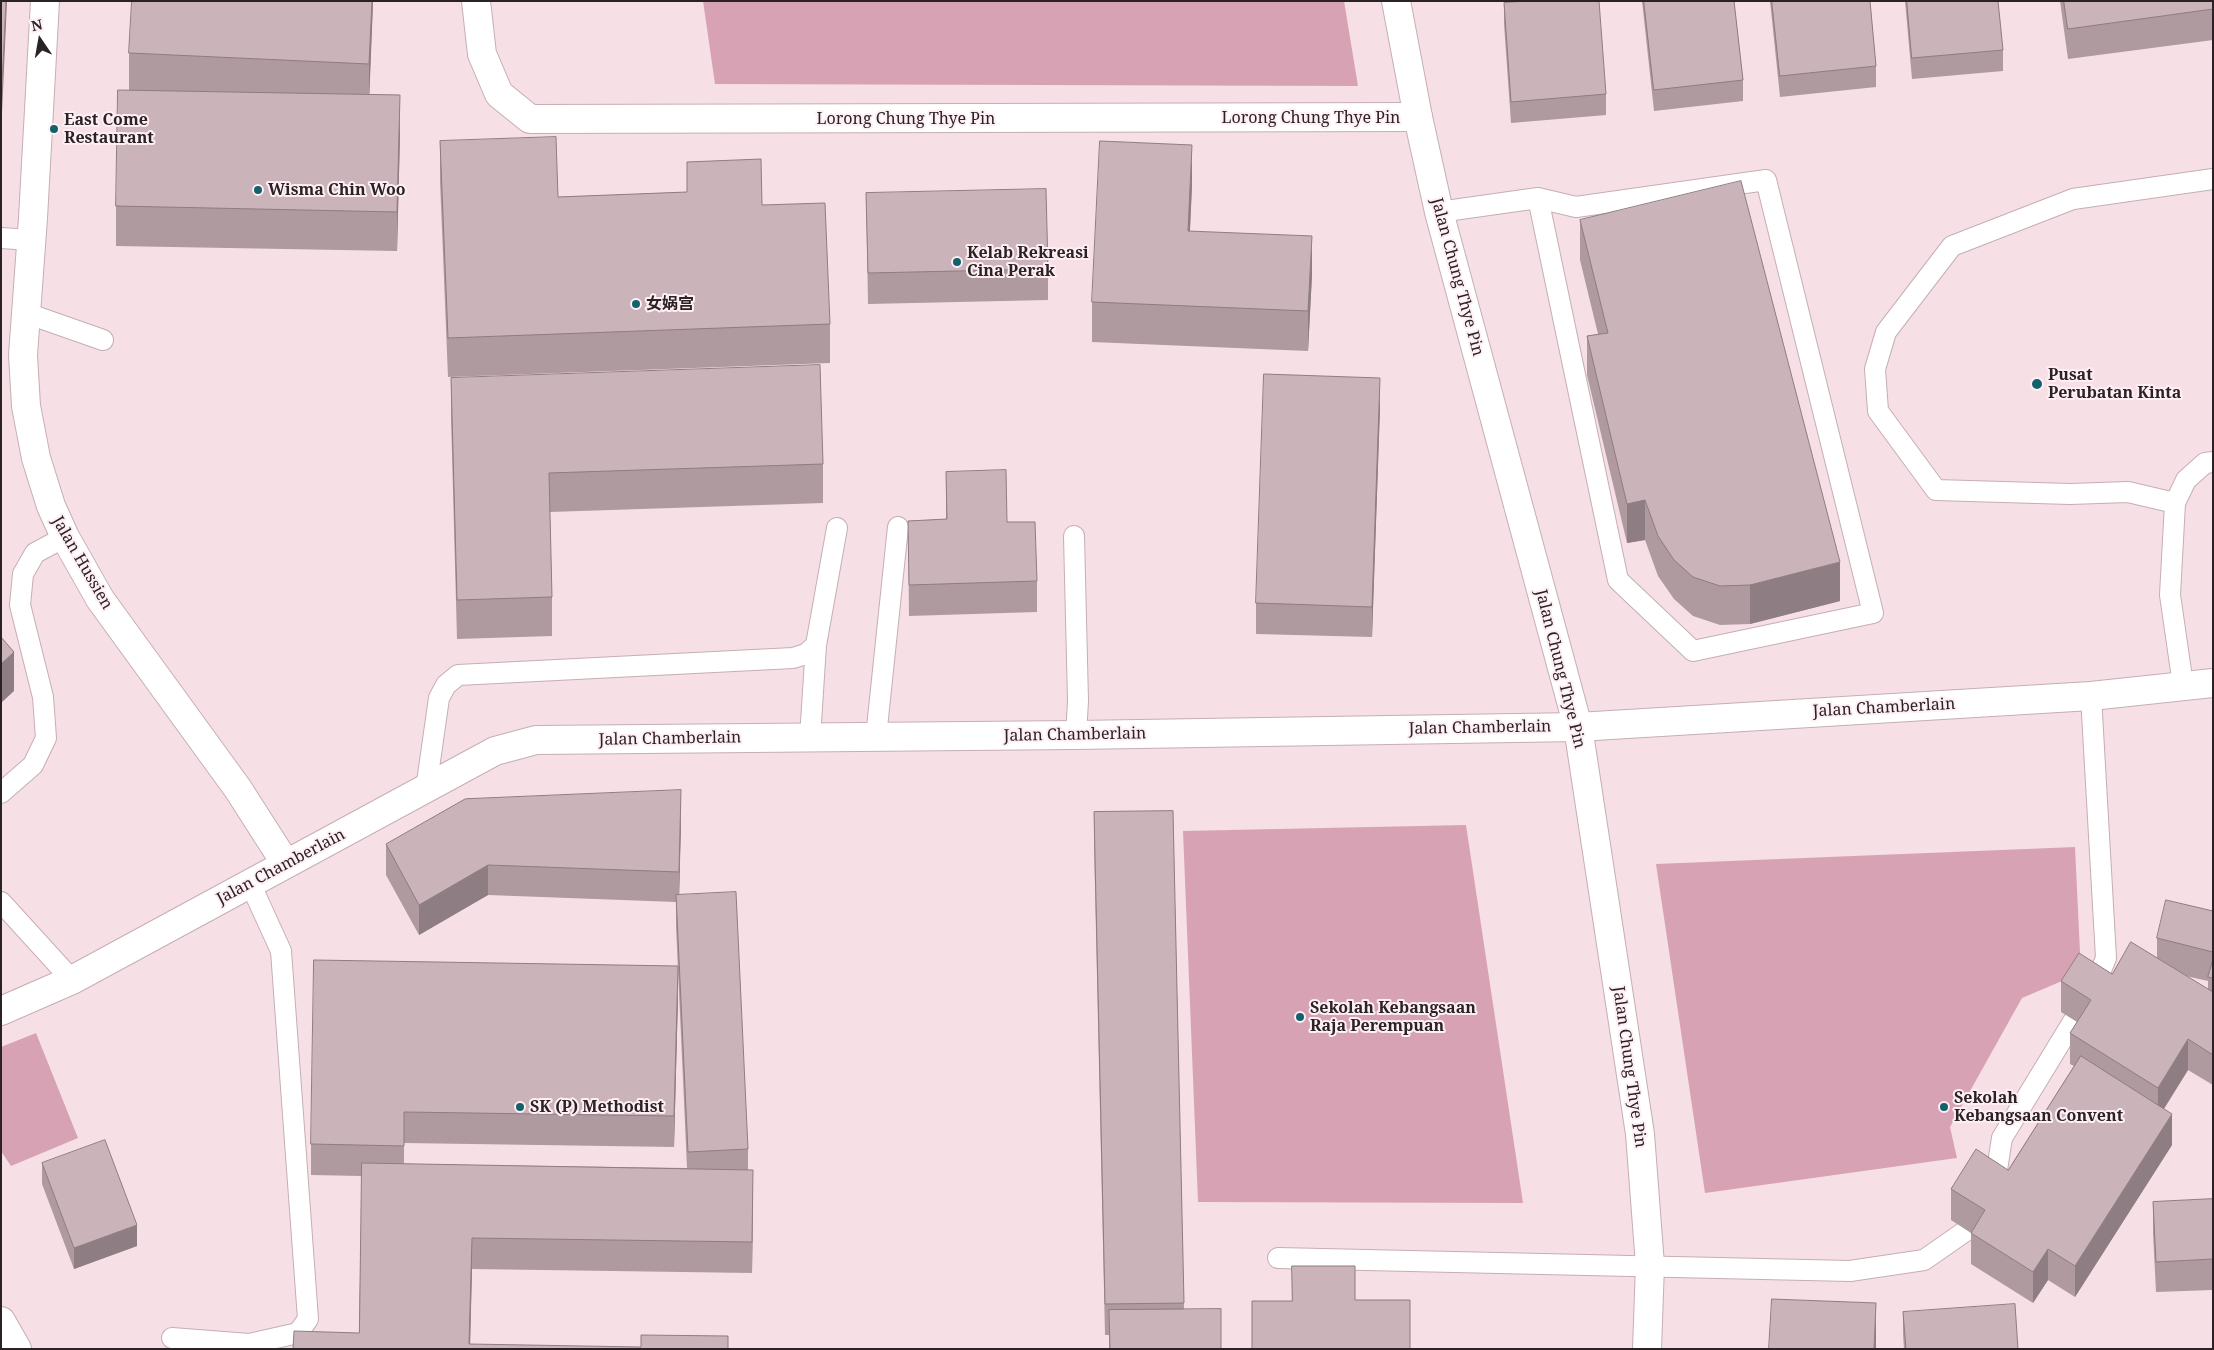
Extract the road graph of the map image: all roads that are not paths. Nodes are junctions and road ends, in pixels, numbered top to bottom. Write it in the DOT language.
graph roads {
  1 [pos="45,1"];
  2 [pos="476,1"];
  3 [pos="1396,1"];
  4 [pos="1418,117"];
  5 [pos="2213,179"];
  6 [pos="1538,198"];
  7 [pos="1439,212"];
  8 [pos="1,238"];
  9 [pos="31,240"];
  10 [pos="26,313"];
  11 [pos="103,340"];
  12 [pos="2213,462"];
  13 [pos="2175,503"];
  14 [pos="898,527"];
  15 [pos="837,528"];
  16 [pos="1074,536"];
  17 [pos="65,538"];
  18 [pos="816,645"];
  19 [pos="2213,683"];
  20 [pos="2184,686"];
  21 [pos="2091,696"];
  22 [pos="1578,727"];
  23 [pos="1076,735"];
  24 [pos="876,737"];
  25 [pos="810,738"];
  26 [pos="426,789"];
  27 [pos="1,794"];
  28 [pos="286,864"];
  29 [pos="250,883"];
  30 [pos="1,902"];
  31 [pos="72,980"];
  32 [pos="2092,992"];
  33 [pos="1,1011"];
  34 [pos="2074,1020"];
  35 [pos="1994,1191"];
  36 [pos="1967,1230"];
  37 [pos="1278,1258"];
  38 [pos="1650,1266"];
  39 [pos="1,1321"];
  40 [pos="172,1338"];
  41 [pos="249,1346"];
  42 [pos="17,1349"];
  43 [pos="1647,1349"];
  1 -- 9 [label="street, Jalan Hussien"];
  2 -- 4 [label="street, Lorong Chung Thye Pin"];
  3 -- 4 [label="street, Jalan Chung Thye Pin"];
  4 -- 7 [label="street, Jalan Chung Thye Pin"];
  5 -- 13 [label="lane"];
  6 -- 6 [label="lane"];
  6 -- 7 [label="lane"];
  7 -- 22 [label="street, Jalan Chung Thye Pin"];
  8 -- 9 [label="lane"];
  9 -- 10 [label="street, Jalan Hussien"];
  10 -- 11 [label="lane"];
  10 -- 17 [label="street, Jalan Hussien"];
  12 -- 13 [label="lane"];
  13 -- 20 [label="lane"];
  14 -- 24 [label="lane"];
  15 -- 18 [label="lane"];
  16 -- 23 [label="lane"];
  17 -- 27 [label="lane"];
  17 -- 28 [label="street, Jalan Hussien"];
  18 -- 25 [label="lane"];
  18 -- 26 [label="lane"];
  19 -- 20 [label="street, Jalan Chamberlain"];
  20 -- 21 [label="street, Jalan Chamberlain"];
  21 -- 22 [label="street, Jalan Chamberlain"];
  21 -- 32 [label="lane"];
  22 -- 23 [label="street, Jalan Chamberlain"];
  22 -- 38 [label="street, Jalan Chung Thye Pin"];
  23 -- 24 [label="street, Jalan Chamberlain"];
  24 -- 25 [label="street, Jalan Chamberlain"];
  25 -- 26 [label="street, Jalan Chamberlain"];
  26 -- 28 [label="street, Jalan Chamberlain"];
  28 -- 29 [label="street, Jalan Chamberlain"];
  29 -- 31 [label="street, Jalan Chamberlain"];
  29 -- 41 [label="lane"];
  30 -- 31 [label="lane"];
  31 -- 33 [label="street, Jalan Chamberlain"];
  34 -- 35 [label="lane"];
  36 -- 38 [label="lane"];
  37 -- 38 [label="lane"];
  38 -- 43 [label="street, Jalan Chung Thye Pin"];
  39 -- 42 [label="street"];
  40 -- 41 [label="lane"];
}
